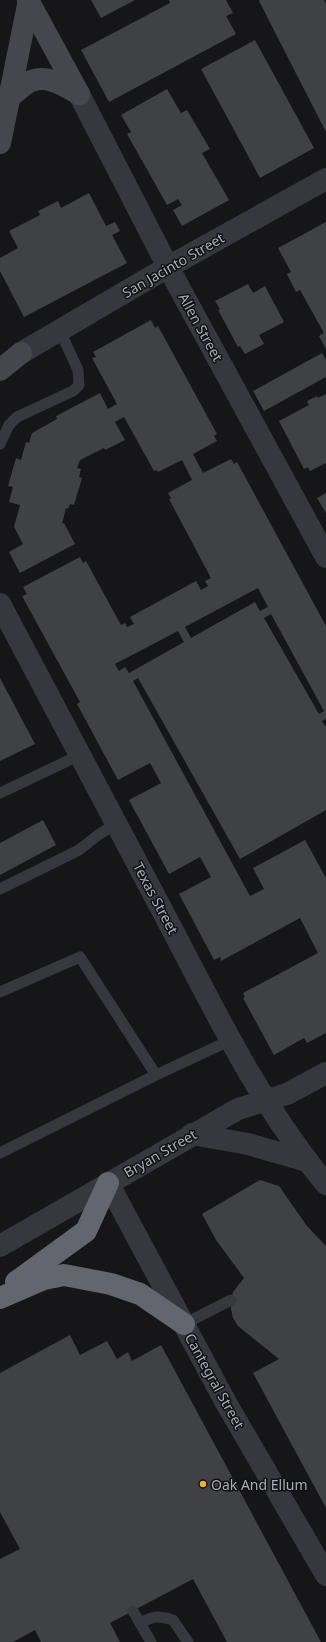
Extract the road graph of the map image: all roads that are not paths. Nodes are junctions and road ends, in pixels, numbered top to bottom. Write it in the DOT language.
graph roads {
  1 [pos="28,1"];
  2 [pos="79,94"];
  3 [pos="9,98"];
  4 [pos="0,143"];
  5 [pos="326,179"];
  6 [pos="168,267"];
  7 [pos="60,331"];
  8 [pos="0,350"];
  9 [pos="21,353"];
  10 [pos="0,370"];
  11 [pos="0,444"];
  12 [pos="326,557"];
  13 [pos="0,604"];
  14 [pos="80,755"];
  15 [pos="0,793"];
  16 [pos="116,824"];
  17 [pos="0,889"];
  18 [pos="0,992"];
  19 [pos="231,1040"];
  20 [pos="326,1072"];
  21 [pos="156,1075"];
  22 [pos="267,1100"];
  23 [pos="192,1134"];
  24 [pos="0,1153"];
  25 [pos="307,1161"];
  26 [pos="108,1183"];
  27 [pos="326,1184"];
  28 [pos="0,1246"];
  29 [pos="0,1294"];
  30 [pos="0,1298"];
  31 [pos="231,1300"];
  32 [pos="184,1324"];
  33 [pos="326,1575"];
  34 [pos="133,1611"];
  35 [pos="140,1623"];
  36 [pos="151,1642"];
  37 [pos="188,1642"];
  1 -- 2 [label="main road"];
  1 -- 3 [label="main road"];
  2 -- 3 [label="main road"];
  2 -- 6 [label="street, Allen Street"];
  3 -- 4 [label="main road"];
  5 -- 6 [label="street, San Jacinto Street"];
  6 -- 7 [label="street, San Jacinto Street"];
  6 -- 12 [label="street, Allen Street"];
  7 -- 9 [label="street, San Jacinto Street"];
  7 -- 11 [label="lane"];
  8 -- 9 [label="main road"];
  9 -- 10 [label="main road"];
  13 -- 14 [label="street, Texas Street"];
  14 -- 15 [label="lane"];
  14 -- 16 [label="street, Texas Street"];
  16 -- 17 [label="lane"];
  16 -- 19 [label="street, Texas Street"];
  18 -- 21 [label="lane"];
  19 -- 21 [label="lane"];
  19 -- 22 [label="street, Texas Street"];
  20 -- 22 [label="street, Bryan Street"];
  21 -- 24 [label="lane"];
  22 -- 23 [label="street, Bryan Street"];
  22 -- 25 [label="street, Texas Street"];
  23 -- 25 [label="street"];
  23 -- 26 [label="street, Bryan Street"];
  25 -- 27 [label="street, Texas Street"];
  26 -- 28 [label="street, Bryan Street"];
  26 -- 29 [label="highway"];
  26 -- 32 [label="street, Cantegral Street"];
  30 -- 32 [label="highway"];
  31 -- 32 [label="lane"];
  32 -- 33 [label="street, Cantegral Street"];
  34 -- 35 [label="lane"];
  35 -- 36 [label="lane"];
  35 -- 37 [label="lane"];
}
